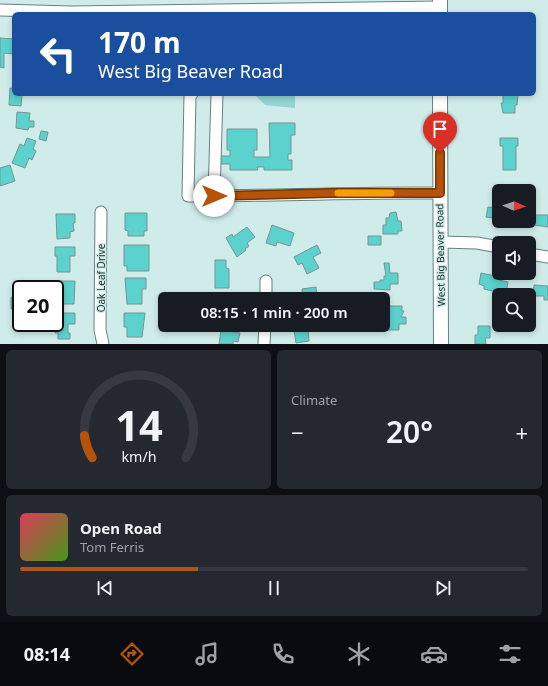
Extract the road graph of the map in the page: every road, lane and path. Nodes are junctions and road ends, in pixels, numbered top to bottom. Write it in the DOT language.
graph roads {
  1 [pos="440,7"];
  2 [pos="0,10"];
  3 [pos="250,12"];
  4 [pos="190,96"];
  5 [pos="217,96"];
  6 [pos="440,96"];
  7 [pos="440,193"];
  8 [pos="214,196"];
  9 [pos="101,212"];
  10 [pos="440,242"];
  11 [pos="492,246"];
  12 [pos="536,255"];
  13 [pos="548,257"];
  14 [pos="266,281"];
  15 [pos="266,292"];
  16 [pos="265,332"];
  17 [pos="103,344"];
  18 [pos="264,344"];
  19 [pos="441,344"];
  1 -- 3 [label="street"];
  2 -- 3 [label="street"];
  4 -- 8 [label="street"];
  5 -- 8 [label="street"];
  6 -- 7 [label="main road, West Big Beaver Road"];
  7 -- 8 [label="street"];
  7 -- 10 [label="main road, West Big Beaver Road"];
  9 -- 17 [label="street, Oak Leaf Drive"];
  10 -- 11 [label="street"];
  10 -- 19 [label="main road, West Big Beaver Road"];
  12 -- 13 [label="street"];
  14 -- 15 [label="street"];
  16 -- 18 [label="street"];
}
